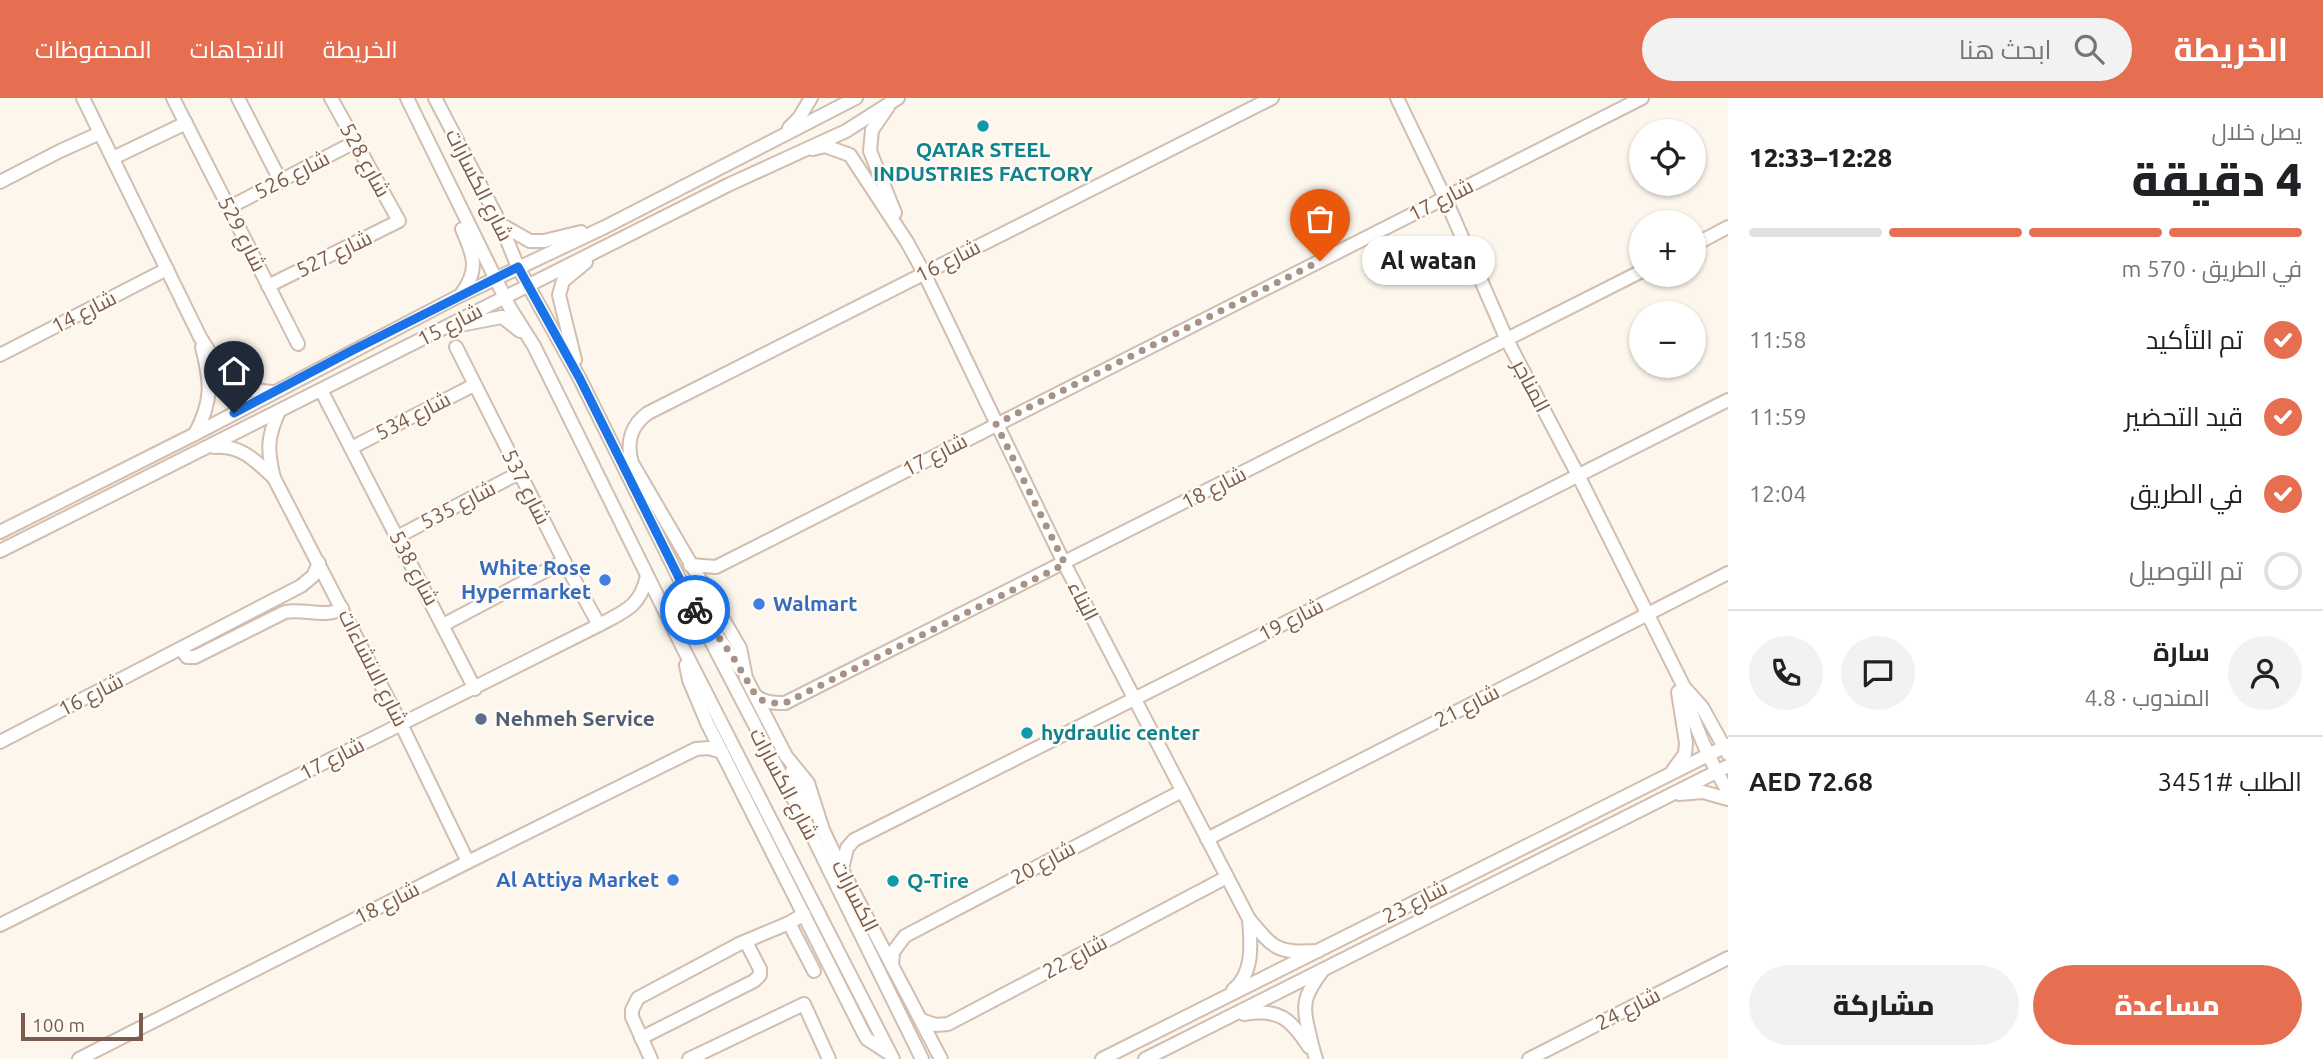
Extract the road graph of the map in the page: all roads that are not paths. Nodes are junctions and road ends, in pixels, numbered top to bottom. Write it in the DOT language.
graph roads {
  1 [pos="83,98"];
  2 [pos="173,98"];
  3 [pos="238,98"];
  4 [pos="331,98"];
  5 [pos="407,98"];
  6 [pos="435,98"];
  7 [pos="811,98"];
  8 [pos="856,98"];
  9 [pos="1272,98"];
  10 [pos="1397,98"];
  11 [pos="1642,98"];
  12 [pos="895,100"];
  13 [pos="186,123"];
  14 [pos="100,133"];
  15 [pos="782,135"];
  16 [pos="355,142"];
  17 [pos="793,153"];
  18 [pos="113,158"];
  19 [pos="445,176"];
  20 [pos="0,182"];
  21 [pos="281,182"];
  22 [pos="1445,198"];
  23 [pos="228,208"];
  24 [pos="399,221"];
  25 [pos="500,223"];
  26 [pos="605,227"];
  27 [pos="1728,227"];
  28 [pos="1706,239"];
  29 [pos="907,242"];
  30 [pos="605,247"];
  31 [pos="518,267"];
  32 [pos="167,269"];
  33 [pos="924,273"];
  34 [pos="495,278"];
  35 [pos="1629,278"];
  36 [pos="268,286"];
  37 [pos="528,286"];
  38 [pos="459,296"];
  39 [pos="505,297"];
  40 [pos="436,332"];
  41 [pos="200,337"];
  42 [pos="1507,340"];
  43 [pos="298,344"];
  44 [pos="534,346"];
  45 [pos="456,347"];
  46 [pos="0,355"];
  47 [pos="580,379"];
  48 [pos="474,385"];
  49 [pos="321,390"];
  50 [pos="273,392"];
  51 [pos="1728,400"];
  52 [pos="279,411"];
  53 [pos="996,424"];
  54 [pos="631,433"];
  55 [pos="195,434"];
  56 [pos="207,448"];
  57 [pos="351,448"];
  58 [pos="519,474"];
  59 [pos="1578,475"];
  60 [pos="274,478"];
  61 [pos="0,532"];
  62 [pos="397,537"];
  63 [pos="0,551"];
  64 [pos="564,561"];
  65 [pos="319,563"];
  66 [pos="1065,564"];
  67 [pos="690,565"];
  68 [pos="716,567"];
  69 [pos="1728,573"];
  70 [pos="646,576"];
  71 [pos="707,594"];
  72 [pos="342,608"];
  73 [pos="697,614"];
  74 [pos="1647,614"];
  75 [pos="443,625"];
  76 [pos="599,625"];
  77 [pos="181,649"];
  78 [pos="684,650"];
  79 [pos="1675,670"];
  80 [pos="746,678"];
  81 [pos="1684,687"];
  82 [pos="475,689"];
  83 [pos="755,694"];
  84 [pos="1133,700"];
  85 [pos="785,703"];
  86 [pos="1709,718"];
  87 [pos="707,723"];
  88 [pos="401,724"];
  89 [pos="1728,727"];
  90 [pos="774,731"];
  91 [pos="0,742"];
  92 [pos="696,749"];
  93 [pos="1727,749"];
  94 [pos="722,752"];
  95 [pos="1708,755"];
  96 [pos="786,756"];
  97 [pos="731,769"];
  98 [pos="1722,769"];
  99 [pos="1668,775"];
  100 [pos="1182,791"];
  101 [pos="1728,792"];
  102 [pos="758,794"];
  103 [pos="1672,794"];
  104 [pos="1728,799"];
  105 [pos="808,827"];
  106 [pos="824,830"];
  107 [pos="1207,839"];
  108 [pos="854,840"];
  109 [pos="468,862"];
  110 [pos="842,870"];
  111 [pos="1227,877"];
  112 [pos="804,914"];
  113 [pos="1249,919"];
  114 [pos="789,923"];
  115 [pos="0,925"];
  116 [pos="873,931"];
  117 [pos="905,936"];
  118 [pos="746,942"];
  119 [pos="1318,951"];
  120 [pos="1728,958"];
  121 [pos="1325,967"];
  122 [pos="892,968"];
  123 [pos="814,971"];
  124 [pos="1224,998"];
  125 [pos="1234,1016"];
  126 [pos="921,1020"];
  127 [pos="641,1038"];
  128 [pos="1315,1056"];
  129 [pos="892,1057"];
  130 [pos="79,1059"];
  131 [pos="651,1059"];
  132 [pos="689,1059"];
  133 [pos="829,1059"];
  134 [pos="922,1059"];
  135 [pos="941,1059"];
  136 [pos="1102,1059"];
  137 [pos="1145,1059"];
  138 [pos="1529,1059"];
  1 -- 14 [label="street"];
  2 -- 13 [label="street, شارع 529"];
  3 -- 21 [label="street"];
  4 -- 16 [label="street, شارع 528"];
  5 -- 19 [label="street, شارع الكسارات"];
  6 -- 25 [label="street, شارع الكسارات"];
  7 -- 15 [label="street"];
  8 -- 15 [label="street, شارع 15"];
  9 -- 33 [label="street, شارع 16"];
  10 -- 22 [label="street, المناجر"];
  11 -- 22 [label="street, شارع 17"];
  12 -- 17 [label="street, شارع 15"];
  12 -- 29 [label="street, البناء"];
  13 -- 18 [label="street"];
  13 -- 23 [label="street, شارع 529"];
  14 -- 18 [label="street"];
  14 -- 20 [label="street"];
  15 -- 26 [label="street, شارع 15"];
  16 -- 21 [label="street, شارع 526"];
  16 -- 24 [label="street, شارع 528"];
  17 -- 29 [label="street, البناء"];
  17 -- 30 [label="street, شارع 15"];
  18 -- 32 [label="street"];
  19 -- 34 [label="street, شارع الكسارات"];
  19 -- 38 [label="street"];
  21 -- 23 [label="street, شارع 526"];
  22 -- 42 [label="street, المناجر"];
  22 -- 53 [label="street, شارع 17"];
  23 -- 36 [label="street, شارع 529"];
  24 -- 36 [label="street, شارع 527"];
  25 -- 26 [label="street"];
  25 -- 31 [label="street, شارع الكسارات"];
  26 -- 31 [label="street, شارع 15"];
  27 -- 28 [label="street"];
  29 -- 33 [label="street, البناء"];
  30 -- 37 [label="street, شارع 15"];
  30 -- 47 [label="street"];
  31 -- 34 [label="street, شارع 15"];
  31 -- 37 [label="street, شارع الكسارات"];
  32 -- 41 [label="street"];
  32 -- 46 [label="street, شارع 14"];
  33 -- 53 [label="street, البناء"];
  33 -- 54 [label="street, شارع 16"];
  34 -- 38 [label="street, شارع 15"];
  34 -- 39 [label="street, شارع الكسارات"];
  35 -- 42 [label="street, شارع 18"];
  36 -- 43 [label="street, شارع 529"];
  37 -- 39 [label="street, شارع 15"];
  37 -- 47 [label="street, شارع الكسارات"];
  38 -- 50 [label="street, شارع 15"];
  39 -- 40 [label="street, شارع 15"];
  39 -- 44 [label="street, شارع الكسارات"];
  40 -- 44 [label="street"];
  40 -- 49 [label="street, شارع 15"];
  41 -- 50 [label="street"];
  41 -- 55 [label="street"];
  42 -- 59 [label="street, المناجر"];
  42 -- 66 [label="street, شارع 18"];
  44 -- 70 [label="street, شارع الكسارات"];
  45 -- 48 [label="street, شارع 537"];
  47 -- 73 [label="street, شارع الكسارات"];
  48 -- 57 [label="street, شارع 534"];
  48 -- 58 [label="street, شارع 537"];
  49 -- 52 [label="street, شارع 15"];
  49 -- 57 [label="street"];
  50 -- 55 [label="street, شارع 15"];
  51 -- 59 [label="street, شارع 19"];
  52 -- 56 [label="street, شارع 15"];
  52 -- 60 [label="street, شارع الانشاءات"];
  53 -- 66 [label="street, البناء"];
  53 -- 68 [label="street, شارع 17"];
  54 -- 67 [label="street, الكسارات"];
  55 -- 61 [label="street, شارع 15"];
  56 -- 60 [label="street, شارع الانشاءات"];
  56 -- 63 [label="street, شارع 15"];
  57 -- 62 [label="street, شارع 538"];
  58 -- 62 [label="street, شارع 535"];
  58 -- 64 [label="street, شارع 537"];
  59 -- 74 [label="street, المناجر"];
  59 -- 84 [label="street, شارع 19"];
  60 -- 65 [label="street, شارع الانشاءات"];
  62 -- 75 [label="street, شارع 538"];
  64 -- 75 [label="street"];
  64 -- 76 [label="street, شارع 537"];
  65 -- 72 [label="street, شارع الانشاءات"];
  65 -- 77 [label="street, شارع 16"];
  66 -- 84 [label="street, البناء"];
  66 -- 85 [label="street, شارع 18"];
  67 -- 68 [label="street"];
  67 -- 71 [label="street, الكسارات"];
  68 -- 71 [label="street"];
  69 -- 74 [label="street, شارع 21"];
  70 -- 76 [label="street, شارع 17"];
  70 -- 78 [label="street, شارع الكسارات"];
  71 -- 80 [label="street, الكسارات"];
  72 -- 77 [label="street, شارع 16"];
  72 -- 88 [label="street, شارع الانشاءات"];
  73 -- 80 [label="street"];
  73 -- 105 [label="street, شارع الكسارات"];
  74 -- 79 [label="street, المناجر"];
  74 -- 107 [label="street, شارع 21"];
  75 -- 82 [label="street, شارع 538"];
  76 -- 82 [label="street, شارع 17"];
  77 -- 91 [label="street, شارع 16"];
  78 -- 87 [label="street"];
  78 -- 102 [label="street, شارع الكسارات"];
  79 -- 81 [label="street, المناجر"];
  79 -- 99 [label="street, المناجر"];
  80 -- 83 [label="street, الكسارات"];
  81 -- 86 [label="street, المناجر"];
  81 -- 95 [label="street, المناجر"];
  82 -- 88 [label="street, شارع 17"];
  83 -- 85 [label="street"];
  83 -- 90 [label="street, الكسارات"];
  84 -- 100 [label="street, البناء"];
  84 -- 108 [label="street, شارع 19"];
  85 -- 90 [label="street"];
  86 -- 89 [label="street"];
  86 -- 93 [label="street, المناجر"];
  87 -- 92 [label="street"];
  87 -- 94 [label="street"];
  88 -- 109 [label="street, شارع الانشاءات"];
  88 -- 115 [label="street, شارع 17"];
  90 -- 96 [label="street, الكسارات"];
  92 -- 94 [label="street"];
  92 -- 109 [label="street, شارع 18"];
  93 -- 95 [label="street, شارع 23"];
  94 -- 97 [label="street"];
  95 -- 98 [label="street, المناجر"];
  95 -- 99 [label="street, شارع 23"];
  96 -- 105 [label="street"];
  96 -- 106 [label="street, الكسارات"];
  97 -- 102 [label="street"];
  97 -- 112 [label="street"];
  98 -- 101 [label="street, المناجر"];
  98 -- 103 [label="street, شارع 23"];
  99 -- 119 [label="street, شارع 23"];
  100 -- 107 [label="street, البناء"];
  100 -- 117 [label="street, شارع 20"];
  102 -- 129 [label="street, شارع الكسارات"];
  103 -- 104 [label="street, شارع 23"];
  103 -- 121 [label="street, شارع 23"];
  105 -- 134 [label="street, شارع الكسارات"];
  106 -- 108 [label="street"];
  106 -- 110 [label="street, الكسارات"];
  107 -- 111 [label="street, البناء"];
  108 -- 110 [label="street"];
  109 -- 130 [label="street, شارع 18"];
  110 -- 116 [label="street, الكسارات"];
  111 -- 113 [label="street, البناء"];
  111 -- 126 [label="street, شارع 22"];
  112 -- 114 [label="street"];
  112 -- 129 [label="street"];
  113 -- 119 [label="street, البناء"];
  113 -- 124 [label="street, البناء"];
  114 -- 118 [label="street"];
  114 -- 123 [label="street"];
  116 -- 117 [label="street"];
  116 -- 122 [label="street, الكسارات"];
  117 -- 122 [label="street"];
  118 -- 127 [label="street"];
  118 -- 127 [label="street"];
  119 -- 124 [label="street, شارع 23"];
  120 -- 138 [label="street, شارع 24"];
  121 -- 125 [label="street, شارع 23"];
  121 -- 128 [label="street"];
  122 -- 126 [label="street, الكسارات"];
  124 -- 136 [label="street, شارع 23"];
  125 -- 128 [label="street"];
  125 -- 137 [label="street, شارع 23"];
  126 -- 135 [label="street, الكسارات"];
  127 -- 131 [label="street"];
  132 -- 133 [label="street"];
}
